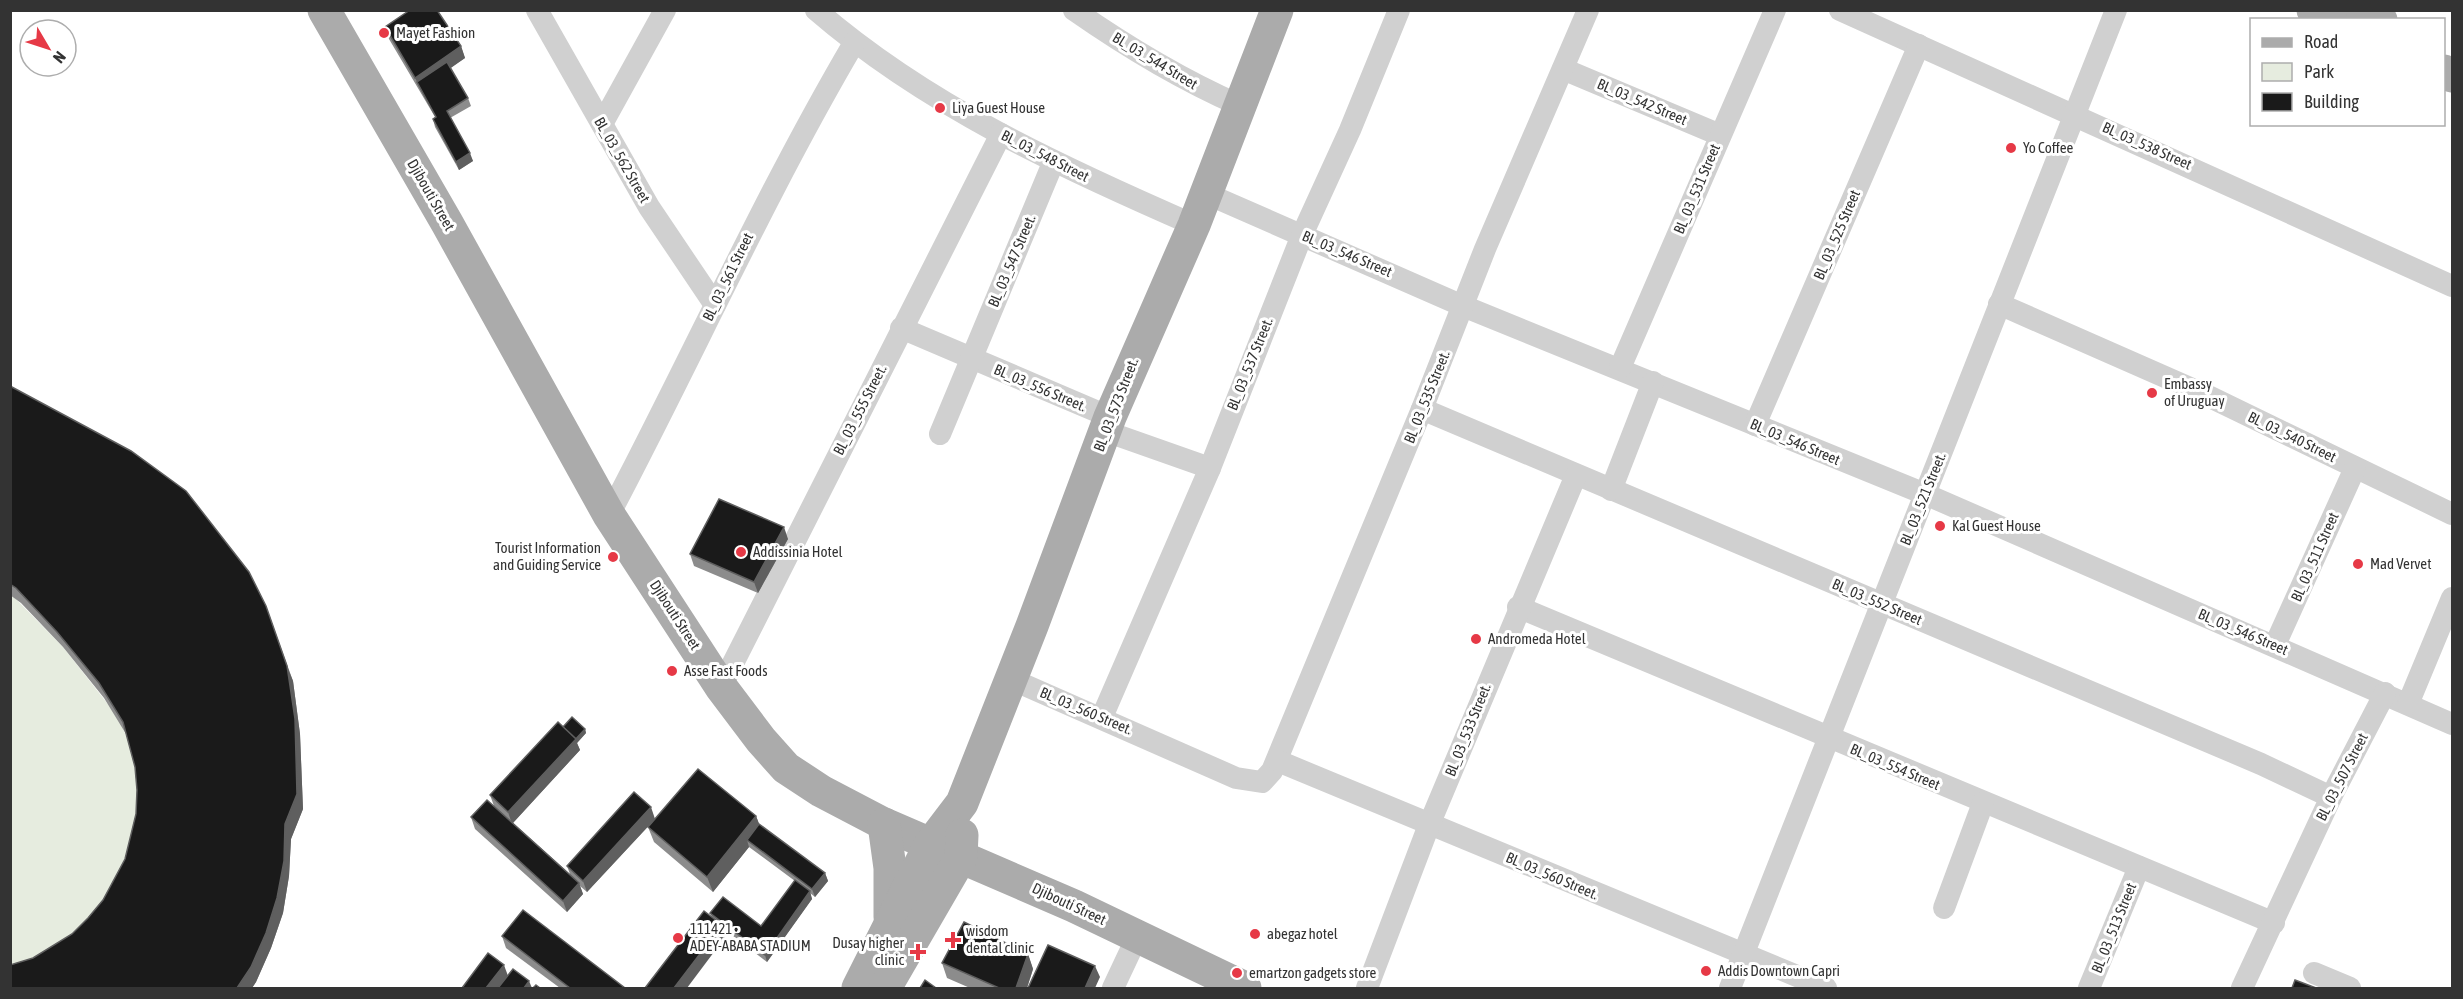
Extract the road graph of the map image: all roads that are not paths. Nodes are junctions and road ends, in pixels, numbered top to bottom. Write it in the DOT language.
graph roads {
  1 [pos="316,10"];
  2 [pos="324,10"];
  3 [pos="537,10"];
  4 [pos="665,10"];
  5 [pos="816,10"];
  6 [pos="1277,10"];
  7 [pos="1399,10"];
  8 [pos="1588,10"];
  9 [pos="1775,10"];
  10 [pos="1840,10"];
  11 [pos="2116,10"];
  12 [pos="2313,10"];
  13 [pos="2362,10"];
  14 [pos="1086,14"];
  15 [pos="2328,18"];
  16 [pos="2377,18"];
  17 [pos="854,43"];
  18 [pos="1919,45"];
  19 [pos="1563,69"];
  20 [pos="1239,105"];
  21 [pos="2073,114"];
  22 [pos="602,124"];
  23 [pos="1001,135"];
  24 [pos="1720,135"];
  25 [pos="1053,163"];
  26 [pos="1205,193"];
  27 [pos="1194,225"];
  28 [pos="1302,235"];
  29 [pos="2452,286"];
  30 [pos="1999,304"];
  31 [pos="715,305"];
  32 [pos="1463,306"];
  33 [pos="901,328"];
  34 [pos="971,358"];
  35 [pos="1620,368"];
  36 [pos="1653,382"];
  37 [pos="1422,410"];
  38 [pos="1107,424"];
  39 [pos="1755,425"];
  40 [pos="940,434"];
  41 [pos="1210,468"];
  42 [pos="2355,468"];
  43 [pos="1576,476"];
  44 [pos="1611,490"];
  45 [pos="1925,495"];
  46 [pos="2452,514"];
  47 [pos="609,515"];
  48 [pos="2452,598"];
  49 [pos="1881,604"];
  50 [pos="1518,608"];
  51 [pos="2275,645"];
  52 [pos="1011,679"];
  53 [pos="721,687"];
  54 [pos="2385,693"];
  55 [pos="2408,704"];
  56 [pos="1102,717"];
  57 [pos="2452,724"];
  58 [pos="1829,739"];
  59 [pos="1278,761"];
  60 [pos="1262,782"];
  61 [pos="2331,796"];
  62 [pos="962,803"];
  63 [pos="1983,803"];
  64 [pos="1429,825"];
  65 [pos="885,831"];
  66 [pos="927,851"];
  67 [pos="2139,867"];
  68 [pos="977,870"];
  69 [pos="1944,908"];
  70 [pos="2274,923"];
  71 [pos="890,926"];
  72 [pos="1135,943"];
  73 [pos="1743,955"];
  74 [pos="2314,973"];
  75 [pos="863,986"];
  76 [pos="1113,988"];
  77 [pos="1213,988"];
  78 [pos="1245,988"];
  79 [pos="1367,988"];
  80 [pos="1730,988"];
  81 [pos="1826,988"];
  82 [pos="2089,988"];
  83 [pos="2242,988"];
  84 [pos="2350,988"];
  1 -- 65 [label="main road, Djibouti Street"];
  2 -- 47 [label="main road, Djibouti Street"];
  3 -- 22 [label="street, BL_03_562 Street"];
  4 -- 22 [label="street"];
  5 -- 17 [label="street, BL_03_548 Street"];
  6 -- 20 [label="main road, BL_03_573 Street."];
  7 -- 28 [label="street, BL_03_537 Street."];
  8 -- 19 [label="street, BL_03_535 Street."];
  9 -- 24 [label="street, BL_03_531 Street"];
  10 -- 18 [label="street, BL_03_538 Street"];
  11 -- 21 [label="street, BL_03_521 Street."];
  12 -- 15 [label="main road"];
  13 -- 16 [label="main road"];
  14 -- 20 [label="street, BL_03_544 Street"];
  17 -- 23 [label="street, BL_03_548 Street"];
  17 -- 31 [label="street, BL_03_561 Street"];
  18 -- 21 [label="street, BL_03_538 Street"];
  18 -- 39 [label="street, BL_03_525 Street"];
  19 -- 24 [label="street, BL_03_542 Street"];
  19 -- 32 [label="street, BL_03_535 Street."];
  20 -- 26 [label="main road, BL_03_573 Street."];
  21 -- 29 [label="street, BL_03_538 Street"];
  21 -- 30 [label="street, BL_03_521 Street."];
  22 -- 31 [label="street, BL_03_562 Street"];
  23 -- 25 [label="street, BL_03_548 Street"];
  23 -- 33 [label="street, BL_03_555 Street."];
  24 -- 35 [label="street, BL_03_531 Street"];
  25 -- 27 [label="street, BL_03_548 Street"];
  25 -- 34 [label="street, BL_03_547 Street."];
  26 -- 27 [label="main road, BL_03_573 Street."];
  26 -- 28 [label="street, BL_03_546 Street"];
  27 -- 38 [label="main road, BL_03_573 Street."];
  28 -- 32 [label="street, BL_03_546 Street"];
  28 -- 41 [label="street, BL_03_537 Street."];
  30 -- 42 [label="street, BL_03_540 Street"];
  30 -- 45 [label="street, BL_03_521 Street."];
  31 -- 47 [label="street, BL_03_561 Street"];
  32 -- 35 [label="street, BL_03_546 Street"];
  32 -- 37 [label="street, BL_03_535 Street."];
  33 -- 34 [label="street, BL_03_556 Street."];
  33 -- 53 [label="street, BL_03_555 Street."];
  34 -- 38 [label="street, BL_03_556 Street."];
  34 -- 40 [label="street"];
  35 -- 36 [label="street, BL_03_546 Street"];
  36 -- 39 [label="street, BL_03_546 Street"];
  36 -- 44 [label="street"];
  37 -- 43 [label="street, BL_03_552 Street"];
  37 -- 59 [label="street, BL_03_535 Street."];
  38 -- 41 [label="street, BL_03_556 Street."];
  38 -- 52 [label="main road, BL_03_573 Street."];
  39 -- 45 [label="street, BL_03_546 Street"];
  41 -- 56 [label="street, BL_03_537 Street."];
  42 -- 46 [label="street, BL_03_540 Street"];
  42 -- 51 [label="street, BL_03_511 Street"];
  43 -- 44 [label="street, BL_03_552 Street"];
  43 -- 50 [label="street, BL_03_533 Street."];
  44 -- 49 [label="street, BL_03_552 Street"];
  45 -- 49 [label="street, BL_03_521 Street."];
  45 -- 51 [label="street, BL_03_546 Street"];
  47 -- 53 [label="main road, Djibouti Street"];
  48 -- 55 [label="street"];
  49 -- 58 [label="street, BL_03_521 Street."];
  49 -- 61 [label="street, BL_03_552 Street"];
  50 -- 58 [label="street, BL_03_554 Street"];
  50 -- 64 [label="street, BL_03_533 Street."];
  51 -- 54 [label="street, BL_03_546 Street"];
  52 -- 56 [label="street, BL_03_560 Street."];
  52 -- 62 [label="main road, BL_03_573 Street."];
  53 -- 65 [label="main road, Djibouti Street"];
  54 -- 55 [label="street"];
  54 -- 61 [label="street, BL_03_507 Street"];
  55 -- 57 [label="street"];
  56 -- 60 [label="street, BL_03_560 Street."];
  58 -- 63 [label="street, BL_03_554 Street"];
  58 -- 73 [label="street, BL_03_521 Street."];
  59 -- 60 [label="street, BL_03_535 Street."];
  59 -- 64 [label="street, BL_03_560 Street."];
  61 -- 70 [label="street, BL_03_507 Street"];
  62 -- 66 [label="main road"];
  62 -- 68 [label="main road"];
  63 -- 67 [label="street, BL_03_554 Street"];
  63 -- 69 [label="street"];
  64 -- 73 [label="street, BL_03_560 Street."];
  64 -- 79 [label="street, BL_03_533 Street."];
  65 -- 66 [label="main road, Djibouti Street"];
  65 -- 71 [label="main road"];
  66 -- 68 [label="main road, Djibouti Street"];
  66 -- 71 [label="main road"];
  67 -- 70 [label="street, BL_03_554 Street"];
  67 -- 82 [label="street, BL_03_513 Street"];
  68 -- 72 [label="main road, Djibouti Street"];
  68 -- 75 [label="main road"];
  70 -- 83 [label="street, BL_03_507 Street"];
  71 -- 75 [label="main road"];
  72 -- 76 [label="street"];
  72 -- 77 [label="main road, Djibouti Street"];
  72 -- 78 [label="main road, Djibouti Street"];
  73 -- 80 [label="street, BL_03_521 Street."];
  73 -- 81 [label="street, BL_03_560 Street."];
  74 -- 84 [label="street"];
}
